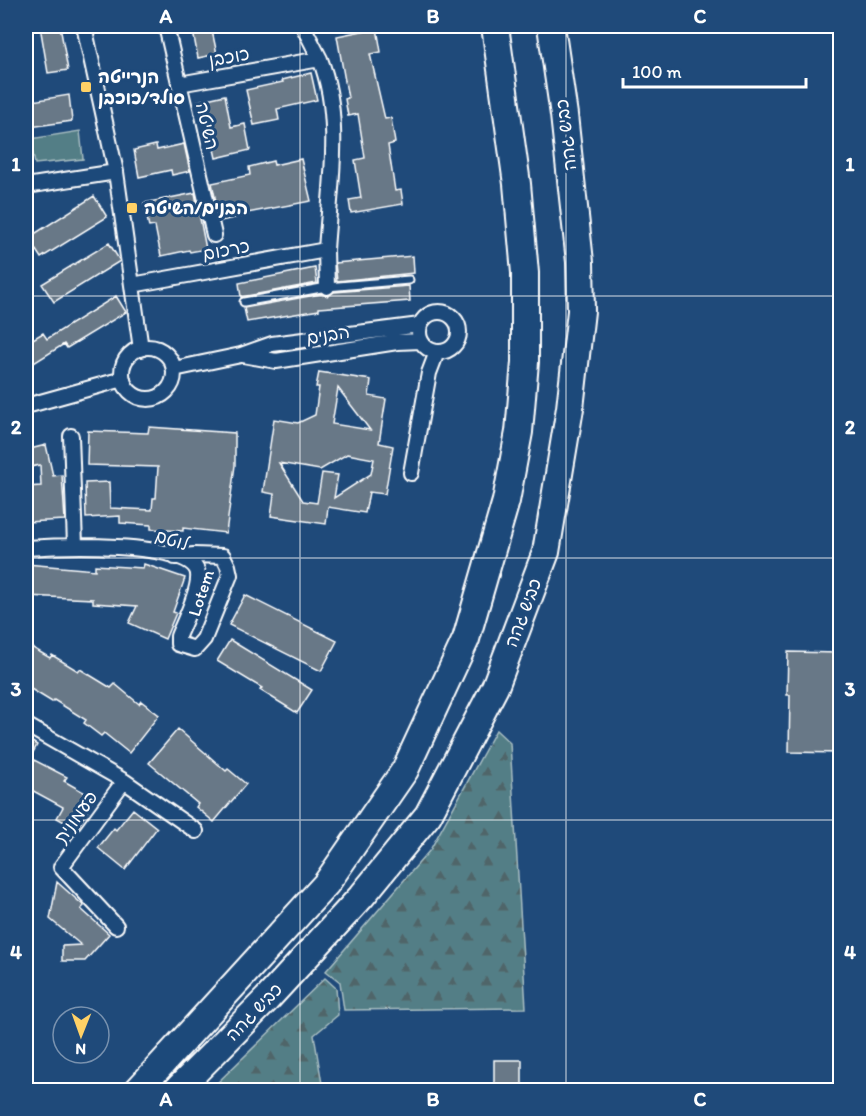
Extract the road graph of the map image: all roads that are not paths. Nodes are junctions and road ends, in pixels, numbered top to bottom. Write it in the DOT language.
graph roads {
  1 [pos="84,26"];
  2 [pos="166,26"];
  3 [pos="303,26"];
  4 [pos="495,26"];
  5 [pos="550,26"];
  6 [pos="320,59"];
  7 [pos="179,84"];
  8 [pos="116,172"];
  9 [pos="26,186"];
  10 [pos="214,235"];
  11 [pos="326,250"];
  12 [pos="409,280"];
  13 [pos="132,285"];
  14 [pos="327,287"];
  15 [pos="244,302"];
  16 [pos="420,325"];
  17 [pos="421,341"];
  18 [pos="141,348"];
  19 [pos="438,352"];
  20 [pos="241,354"];
  21 [pos="174,369"];
  22 [pos="123,379"];
  23 [pos="26,406"];
  24 [pos="71,436"];
  25 [pos="411,473"];
  26 [pos="75,545"];
  27 [pos="26,548"];
  28 [pos="176,557"];
  29 [pos="195,649"];
  30 [pos="26,725"];
  31 [pos="124,781"];
  32 [pos="196,831"];
  33 [pos="116,926"];
  34 [pos="138,1090"];
  35 [pos="177,1090"];
  1 -- 8 [label="street"];
  2 -- 7 [label="street, השיטה"];
  3 -- 6 [label="street"];
  4 -- 34 [label="highway, כביש גהה"];
  5 -- 35 [label="highway, כביש גהה"];
  6 -- 7 [label="street, כוכבן"];
  6 -- 11 [label="street"];
  7 -- 10 [label="street, השיטה"];
  8 -- 9 [label="street"];
  8 -- 13 [label="street"];
  11 -- 13 [label="street, כרכום"];
  11 -- 14 [label="street"];
  12 -- 14 [label="lane"];
  13 -- 18 [label="street"];
  14 -- 15 [label="lane"];
  16 -- 17 [label="street"];
  16 -- 19 [label="street"];
  16 -- 20 [label="street, הבנים"];
  17 -- 19 [label="street"];
  17 -- 20 [label="street, הבנים"];
  18 -- 21 [label="street"];
  18 -- 22 [label="street"];
  19 -- 25 [label="street"];
  20 -- 21 [label="street, הבנים"];
  21 -- 22 [label="street"];
  22 -- 23 [label="street"];
  24 -- 26 [label="street"];
  26 -- 27 [label="street, לוטם"];
  26 -- 28 [label="street, לוטם"];
  28 -- 29 [label="street, לוטם"];
  28 -- 29 [label="street, Lotem"];
  30 -- 31 [label="street, פעמונית"];
  31 -- 32 [label="street, פעמונית"];
  31 -- 33 [label="street, פעמונית"];
}
